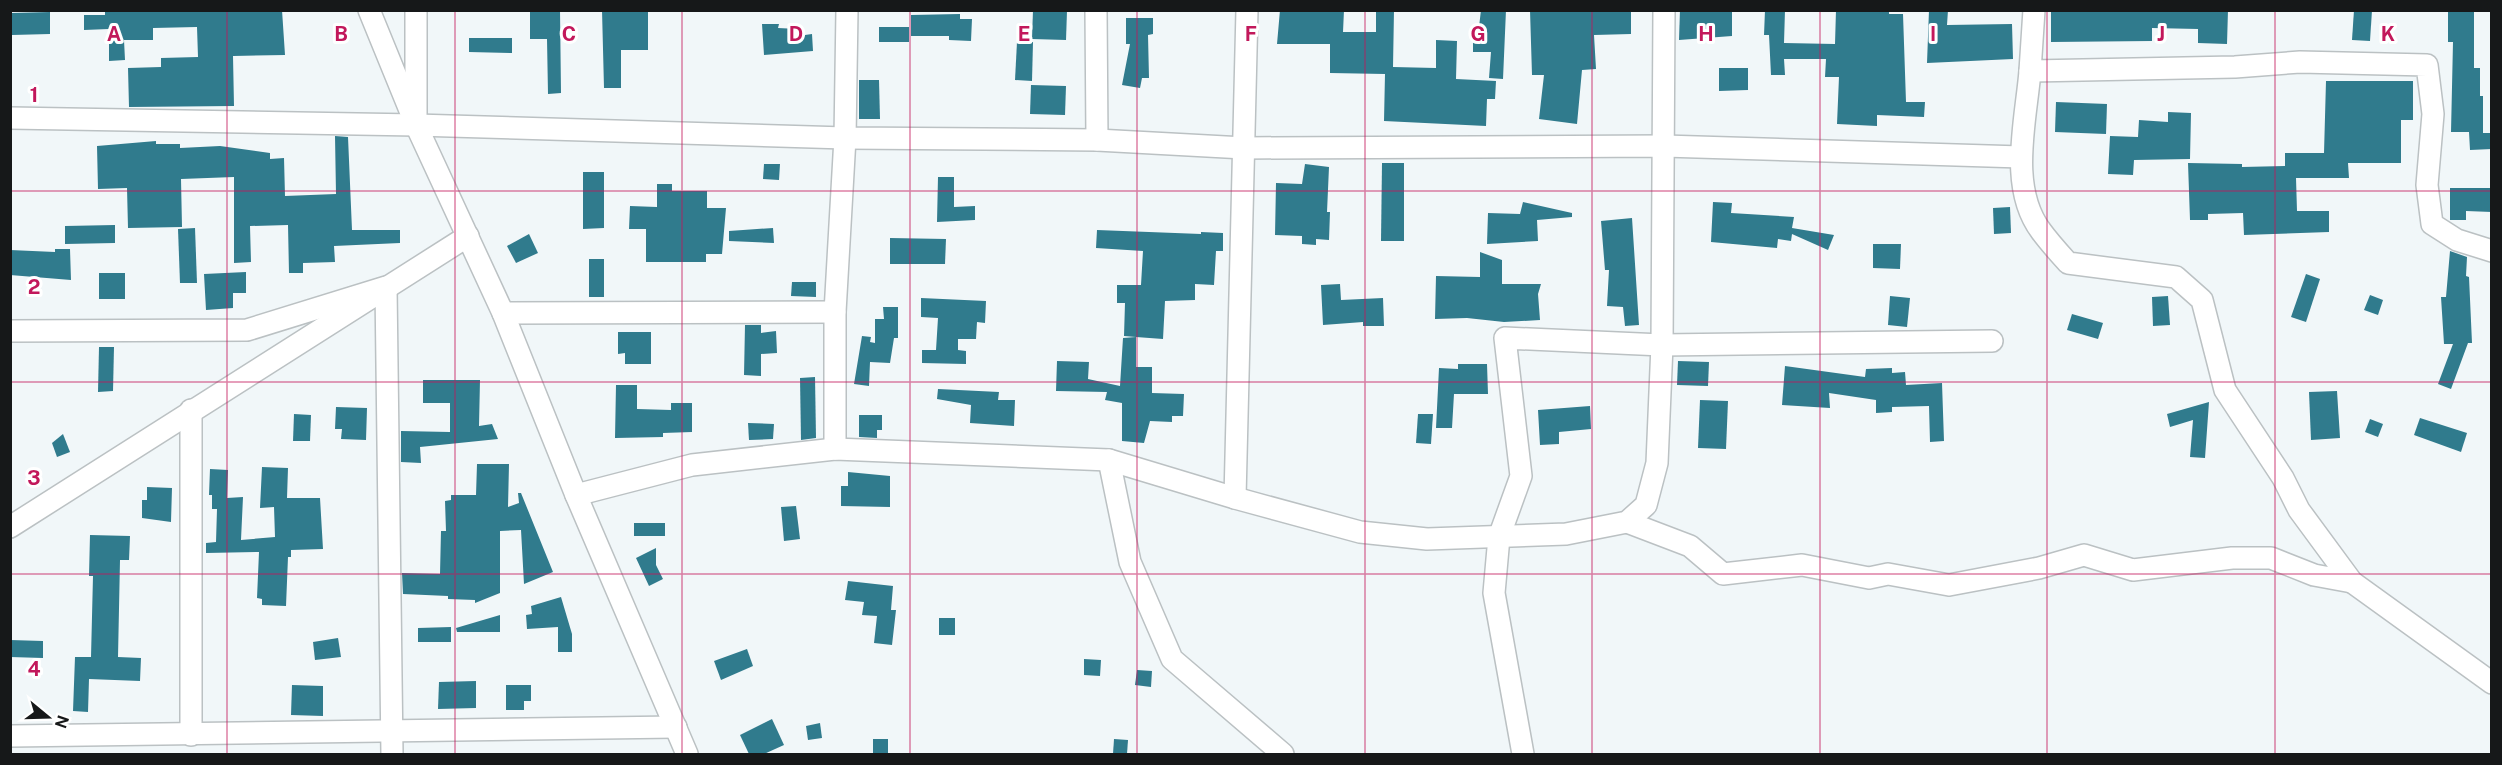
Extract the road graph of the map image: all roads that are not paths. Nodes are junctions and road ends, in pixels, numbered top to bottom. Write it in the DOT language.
graph roads {
  1 [pos="369,10"];
  2 [pos="416,10"];
  3 [pos="847,10"];
  4 [pos="1096,10"];
  5 [pos="1247,10"];
  6 [pos="1664,10"];
  7 [pos="2034,10"];
  8 [pos="2030,71"];
  9 [pos="10,118"];
  10 [pos="416,125"];
  11 [pos="845,138"];
  12 [pos="1097,140"];
  13 [pos="1664,146"];
  14 [pos="1244,148"];
  15 [pos="2021,157"];
  16 [pos="468,236"];
  17 [pos="2492,251"];
  18 [pos="386,287"];
  19 [pos="835,312"];
  20 [pos="503,313"];
  21 [pos="10,332"];
  22 [pos="1992,341"];
  23 [pos="1662,345"];
  24 [pos="191,410"];
  25 [pos="835,449"];
  26 [pos="1109,460"];
  27 [pos="576,495"];
  28 [pos="1235,498"];
  29 [pos="1627,522"];
  30 [pos="10,527"];
  31 [pos="1499,537"];
  32 [pos="2352,582"];
  33 [pos="2492,683"];
  34 [pos="676,727"];
  35 [pos="392,730"];
  36 [pos="191,735"];
  37 [pos="10,736"];
  38 [pos="392,754"];
  39 [pos="687,754"];
  40 [pos="1283,754"];
  41 [pos="1523,754"];
  1 -- 10 [label="street"];
  2 -- 10 [label="street"];
  3 -- 11 [label="street"];
  4 -- 12 [label="street"];
  5 -- 14 [label="street"];
  6 -- 13 [label="street"];
  7 -- 8 [label="street"];
  8 -- 15 [label="street"];
  8 -- 17 [label="street"];
  9 -- 10 [label="street"];
  10 -- 11 [label="street"];
  10 -- 16 [label="street"];
  11 -- 12 [label="street"];
  11 -- 19 [label="street"];
  12 -- 14 [label="street"];
  13 -- 14 [label="street"];
  13 -- 15 [label="street"];
  13 -- 23 [label="street"];
  14 -- 28 [label="street"];
  15 -- 32 [label="street"];
  16 -- 18 [label="street"];
  16 -- 20 [label="street"];
  18 -- 21 [label="street"];
  18 -- 24 [label="street"];
  18 -- 35 [label="street"];
  19 -- 20 [label="street"];
  19 -- 25 [label="street"];
  20 -- 27 [label="street"];
  22 -- 23 [label="street"];
  23 -- 29 [label="street"];
  23 -- 31 [label="street"];
  24 -- 30 [label="street"];
  24 -- 36 [label="street"];
  25 -- 26 [label="street"];
  25 -- 27 [label="street"];
  26 -- 28 [label="street"];
  26 -- 40 [label="street"];
  27 -- 34 [label="street"];
  28 -- 31 [label="street"];
  29 -- 31 [label="street"];
  29 -- 32 [label="street"];
  31 -- 41 [label="street"];
  32 -- 33 [label="street"];
  34 -- 35 [label="street"];
  34 -- 39 [label="street"];
  35 -- 36 [label="street"];
  35 -- 38 [label="street"];
  36 -- 37 [label="street"];
}
